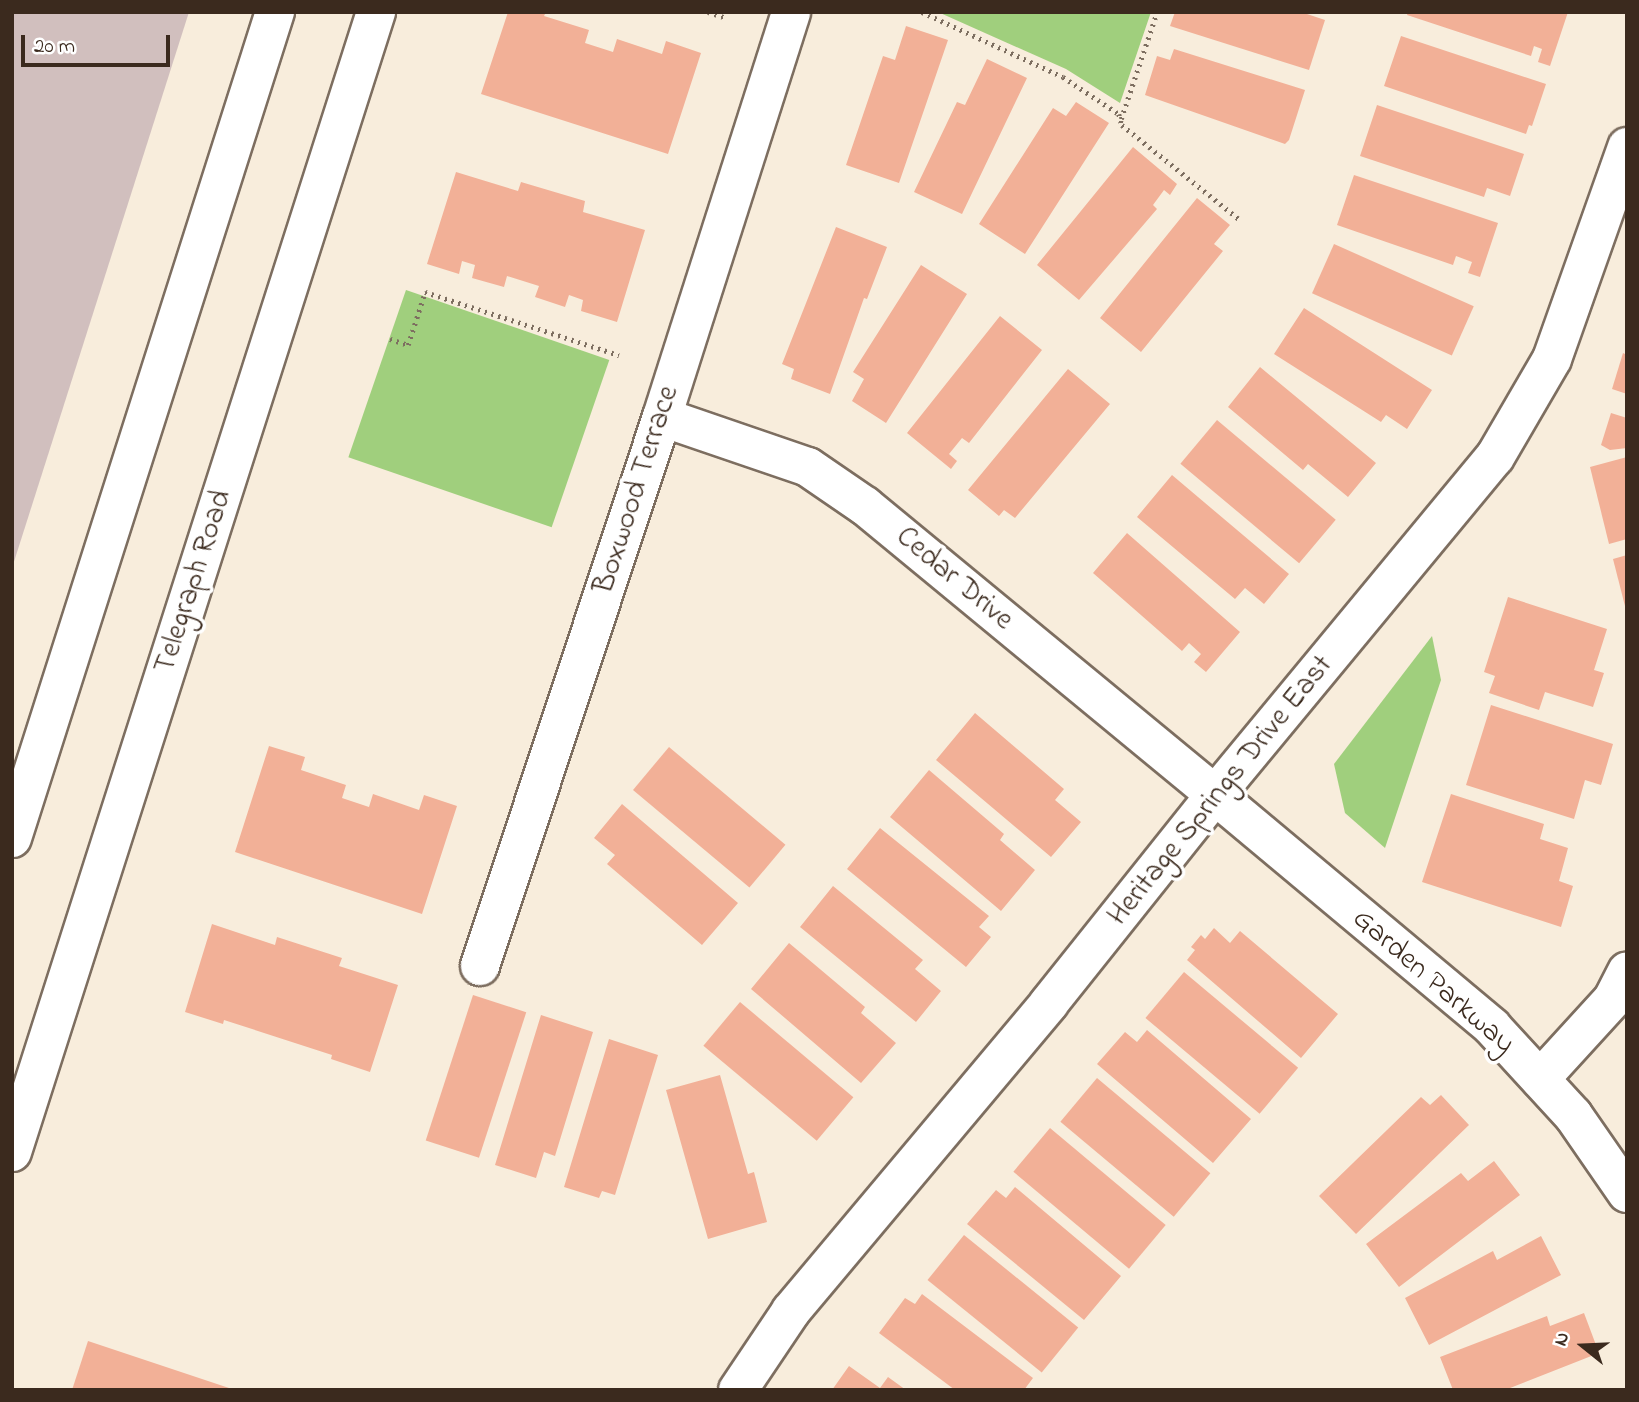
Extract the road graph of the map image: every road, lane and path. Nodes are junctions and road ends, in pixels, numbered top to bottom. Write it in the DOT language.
graph roads {
  1 [pos="275,12"];
  2 [pos="376,12"];
  3 [pos="708,12"];
  4 [pos="791,12"];
  5 [pos="922,12"];
  6 [pos="1157,12"];
  7 [pos="727,18"];
  8 [pos="1121,120"];
  9 [pos="1627,147"];
  10 [pos="1240,220"];
  11 [pos="390,339"];
  12 [pos="619,355"];
  13 [pos="662,416"];
  14 [pos="1214,795"];
  15 [pos="12,838"];
  16 [pos="480,966"];
  17 [pos="1627,971"];
  18 [pos="1540,1079"];
  19 [pos="12,1152"];
  20 [pos="1627,1193"];
  21 [pos="738,1390"];
  1 -- 15 [label="street"];
  2 -- 19 [label="street, Telegraph Road"];
  3 -- 7 [label="path"];
  4 -- 13 [label="street, Boxwood Terrace"];
  5 -- 8 [label="path"];
  6 -- 8 [label="path"];
  8 -- 10 [label="path"];
  9 -- 14 [label="street, Heritage Springs Drive East"];
  11 -- 12 [label="path"];
  13 -- 14 [label="street, Cedar Drive"];
  13 -- 16 [label="street, Boxwood Terrace"];
  14 -- 18 [label="street, Garden Parkway"];
  14 -- 21 [label="street, Heritage Springs Drive East"];
  17 -- 18 [label="street"];
  18 -- 20 [label="street, Garden Parkway"];
}
